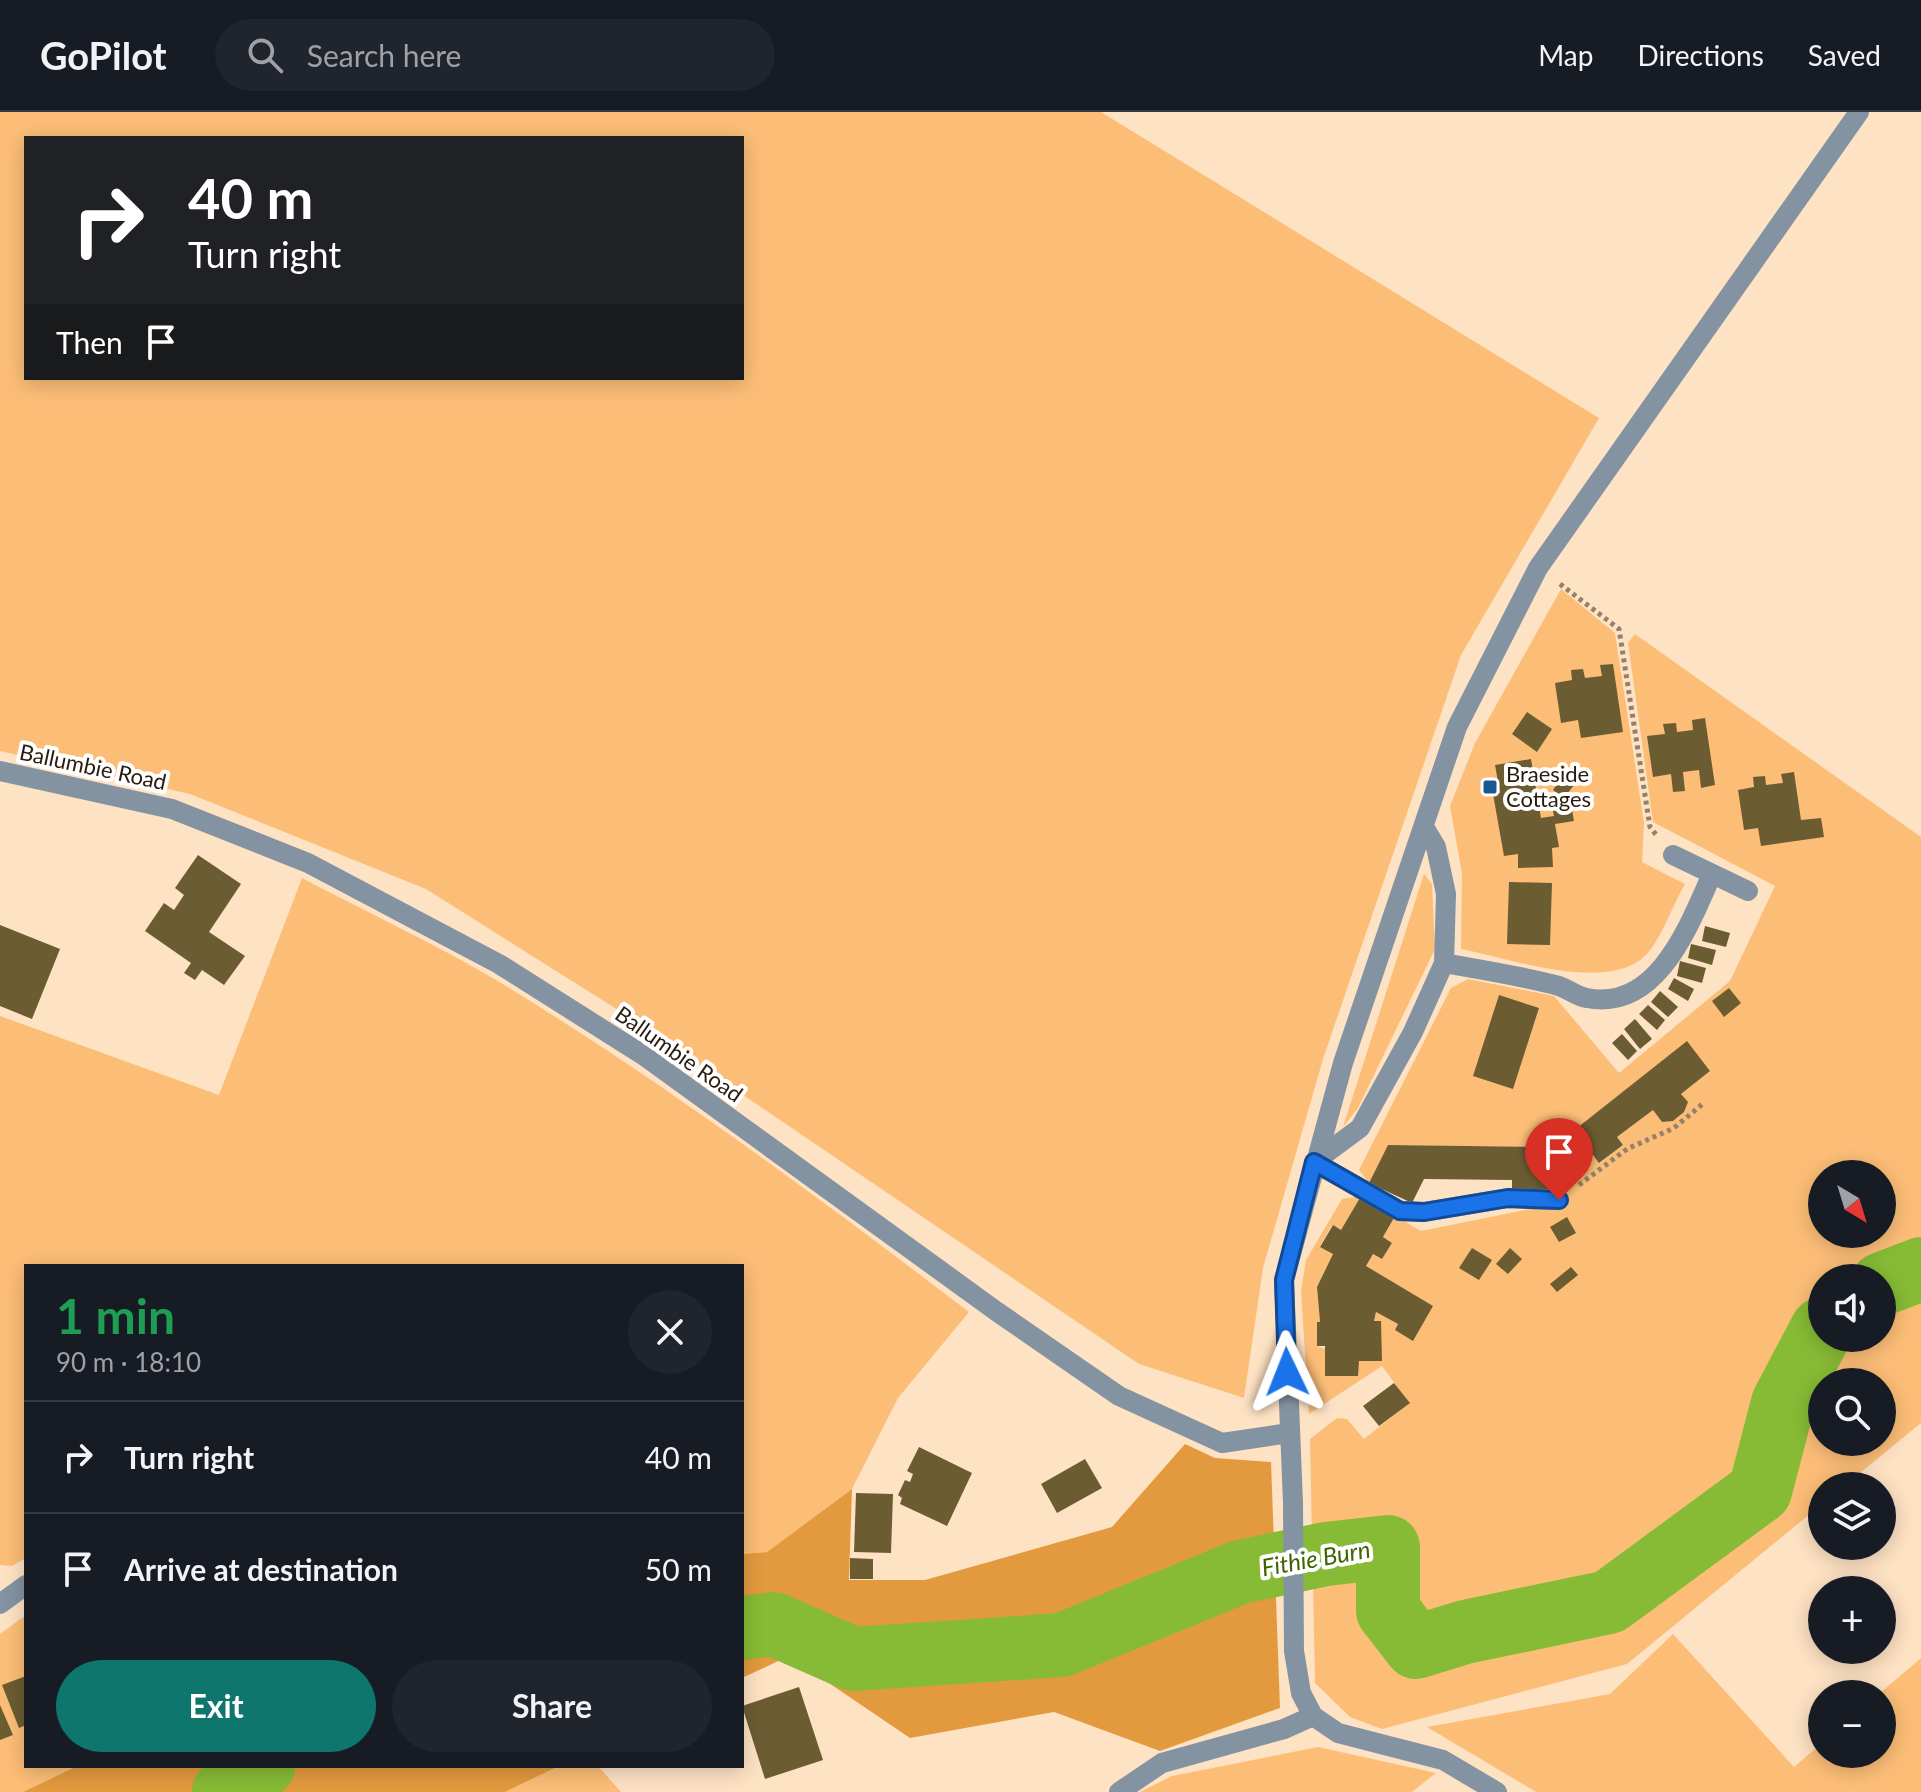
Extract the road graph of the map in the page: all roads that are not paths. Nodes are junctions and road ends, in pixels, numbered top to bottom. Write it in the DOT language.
graph roads {
  1 [pos="1859,112"];
  2 [pos="0,771"];
  3 [pos="1424,827"];
  4 [pos="1673,855"];
  5 [pos="1712,874"];
  6 [pos="1748,891"];
  7 [pos="1444,963"];
  8 [pos="1314,1162"];
  9 [pos="1559,1200"];
  10 [pos="1289,1433"];
  11 [pos="24,1586"];
  12 [pos="0,1604"];
  13 [pos="1313,1716"];
  14 [pos="1119,1792"];
  15 [pos="1497,1792"];
  1 -- 3 [label="street"];
  2 -- 10 [label="street, Ballumbie Road"];
  3 -- 7 [label="street"];
  3 -- 8 [label="street"];
  4 -- 5 [label="street"];
  5 -- 6 [label="street"];
  5 -- 7 [label="street"];
  7 -- 8 [label="street"];
  8 -- 9 [label="street"];
  8 -- 10 [label="street"];
  10 -- 13 [label="street"];
  11 -- 12 [label="street"];
  13 -- 14 [label="street"];
  13 -- 15 [label="street"];
}
